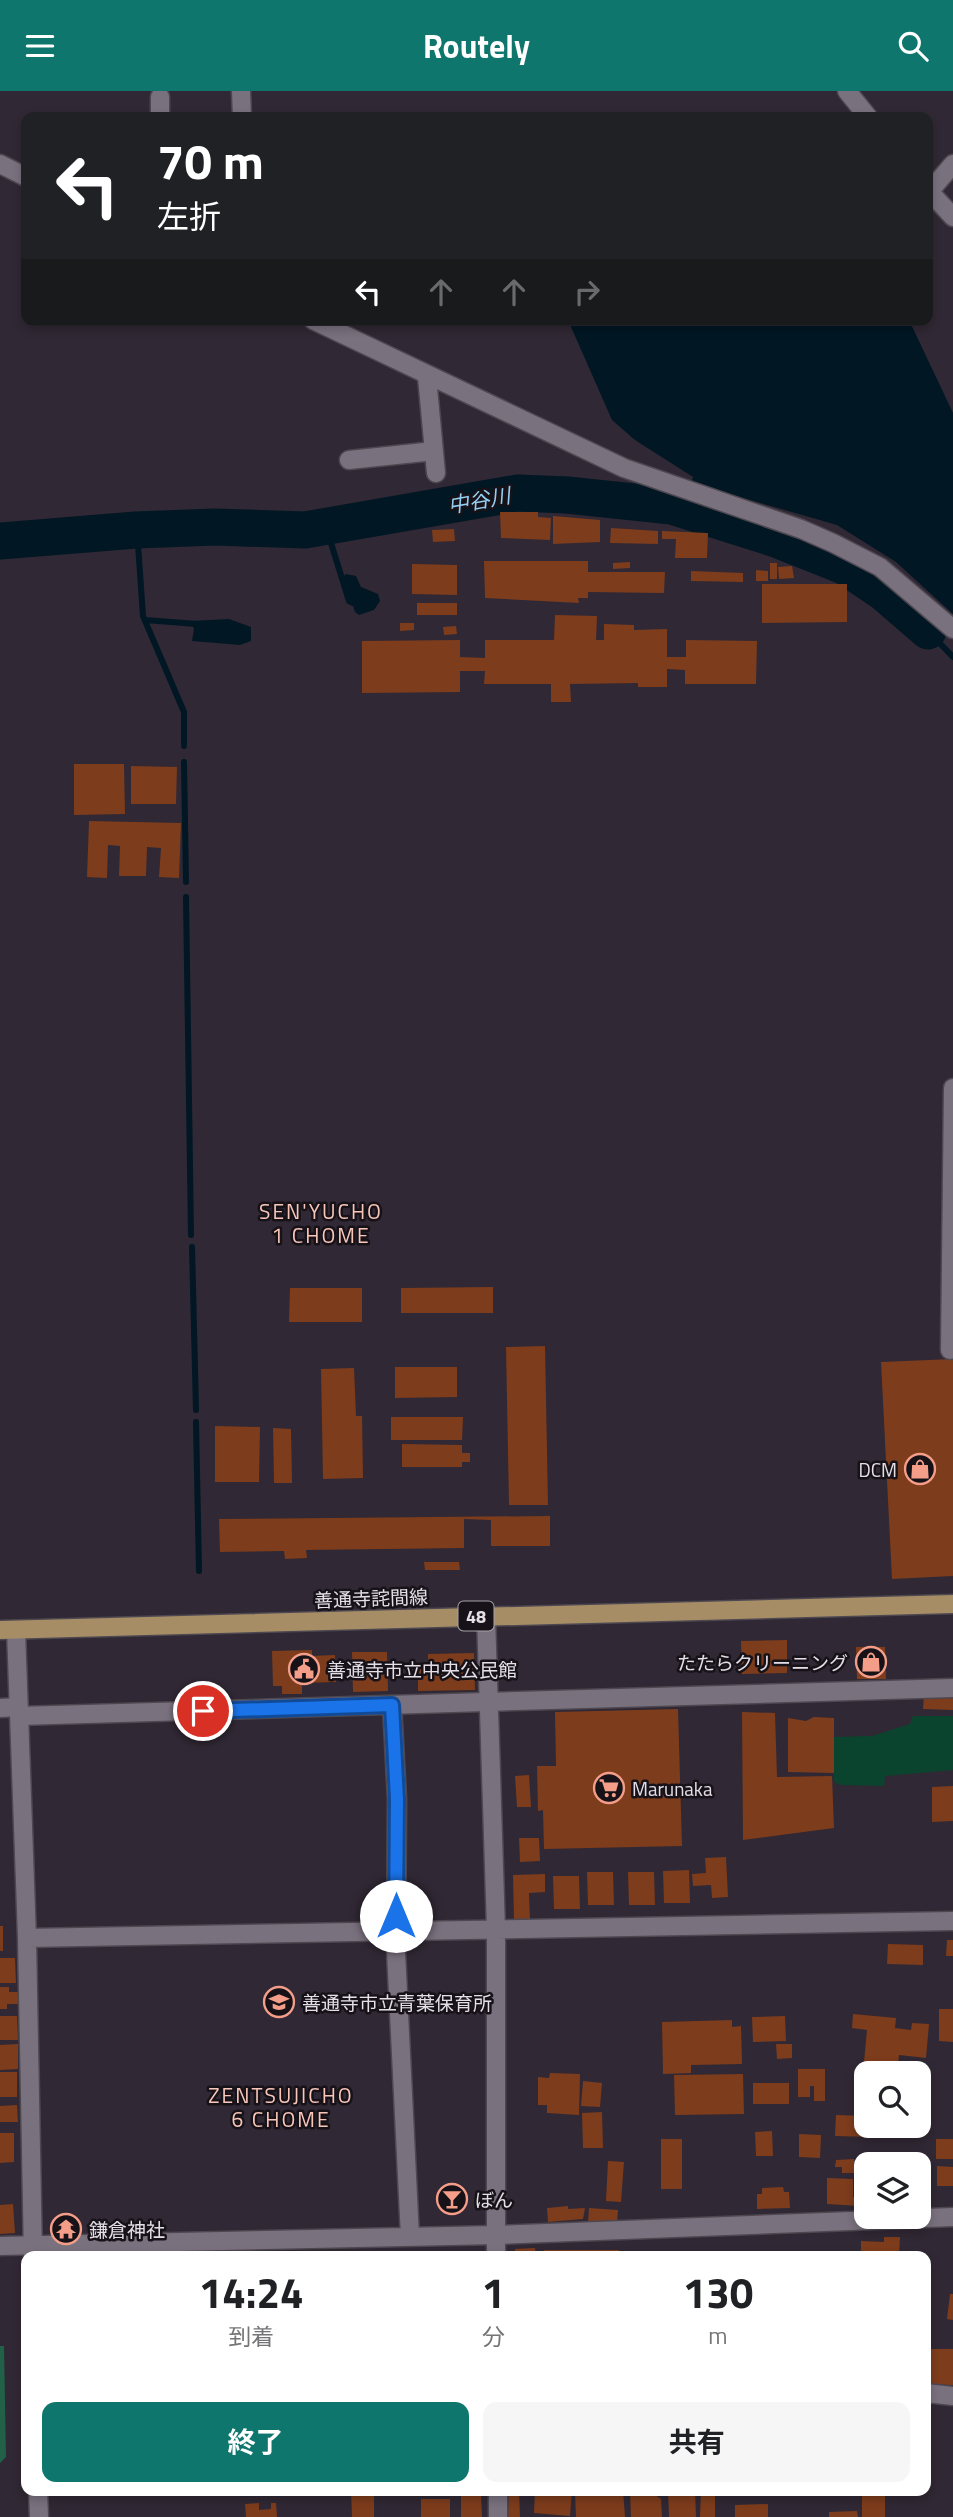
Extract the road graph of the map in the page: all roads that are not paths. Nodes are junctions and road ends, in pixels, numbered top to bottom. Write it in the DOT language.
graph roads {
  1 [pos="241,91"];
  2 [pos="847,91"];
  3 [pos="160,97"];
  4 [pos="160,112"];
  5 [pos="242,112"];
  6 [pos="864,112"];
  7 [pos="0,164"];
  8 [pos="953,165"];
  9 [pos="21,174"];
  10 [pos="933,186"];
  11 [pos="933,196"];
  12 [pos="953,218"];
  13 [pos="325,326"];
  14 [pos="427,377"];
  15 [pos="434,451"];
  16 [pos="349,460"];
  17 [pos="436,473"];
  18 [pos="953,629"];
  19 [pos="953,1088"];
  20 [pos="951,1175"];
  21 [pos="953,1349"];
  22 [pos="953,1604"];
  23 [pos="485,1616"];
  24 [pos="8,1630"];
  25 [pos="953,1688"];
  26 [pos="488,1699"];
  27 [pos="392,1705"];
  28 [pos="0,1708"];
  29 [pos="19,1712"];
  30 [pos="953,1921"];
  31 [pos="496,1930"];
  32 [pos="396,1931"];
  33 [pos="27,1938"];
  34 [pos="953,2217"];
  35 [pos="496,2235"];
  36 [pos="410,2237"];
  37 [pos="0,2246"];
  38 [pos="209,2249"];
  39 [pos="32,2251"];
  40 [pos="496,2251"];
  41 [pos="931,2394"];
  42 [pos="953,2396"];
  43 [pos="38,2496"];
  44 [pos="498,2496"];
  45 [pos="39,2517"];
  46 [pos="498,2517"];
  1 -- 5 [label="street"];
  2 -- 6 [label="street"];
  3 -- 4 [label="street"];
  7 -- 9 [label="street"];
  8 -- 10 [label="street"];
  11 -- 12 [label="street"];
  13 -- 14 [label="street"];
  14 -- 15 [label="street"];
  14 -- 18 [label="street"];
  15 -- 16 [label="street"];
  15 -- 17 [label="street"];
  19 -- 20 [label="street"];
  20 -- 21 [label="street"];
  22 -- 23 [label="main road, 善通寺詫間線 / 48"];
  23 -- 24 [label="main road, 善通寺詫間線 / 48"];
  23 -- 26 [label="street"];
  24 -- 29 [label="street"];
  25 -- 26 [label="street"];
  26 -- 27 [label="street"];
  26 -- 31 [label="street"];
  27 -- 29 [label="street"];
  27 -- 32 [label="street"];
  28 -- 29 [label="street"];
  29 -- 33 [label="street"];
  30 -- 31 [label="street"];
  31 -- 32 [label="street"];
  31 -- 35 [label="street"];
  32 -- 33 [label="street"];
  32 -- 36 [label="street"];
  33 -- 39 [label="street"];
  34 -- 35 [label="street"];
  35 -- 36 [label="street"];
  35 -- 40 [label="street"];
  36 -- 38 [label="street"];
  37 -- 39 [label="street"];
  38 -- 39 [label="street"];
  41 -- 42 [label="street"];
  43 -- 45 [label="street"];
  44 -- 46 [label="street"];
}
